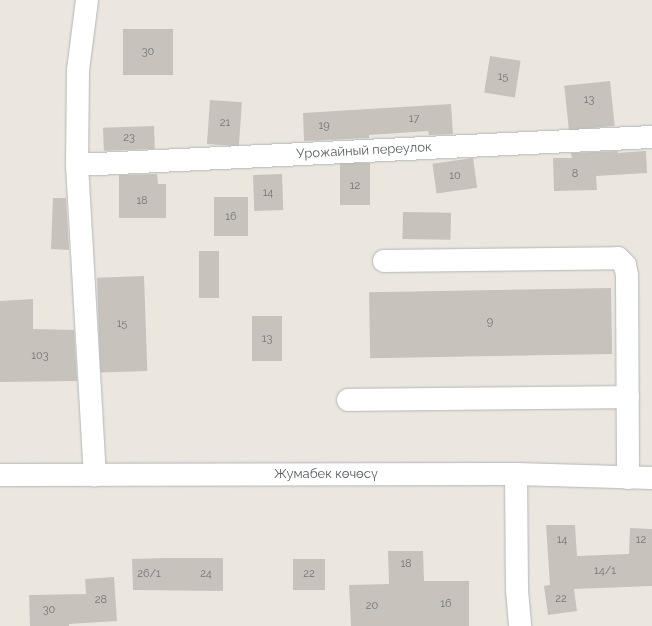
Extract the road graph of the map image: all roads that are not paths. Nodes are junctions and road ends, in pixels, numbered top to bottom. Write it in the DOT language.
graph roads {
  1 [pos="87,0"];
  2 [pos="652,137"];
  3 [pos="77,165"];
  4 [pos="384,261"];
  5 [pos="628,397"];
  6 [pos="348,400"];
  7 [pos="516,474"];
  8 [pos="0,475"];
  9 [pos="96,475"];
  10 [pos="628,478"];
  11 [pos="652,478"];
  12 [pos="520,626"];
  1 -- 3 [label="street"];
  2 -- 3 [label="street, Урожайный переулок"];
  3 -- 9 [label="street"];
  4 -- 5 [label="street"];
  5 -- 6 [label="street"];
  5 -- 10 [label="street"];
  7 -- 9 [label="street, Жумабек көчөсү"];
  7 -- 10 [label="street, Жумабек көчөсү"];
  7 -- 12 [label="street"];
  8 -- 9 [label="street, Жумабек көчөсү"];
  10 -- 11 [label="street, Жумабек көчөсү"];
}
